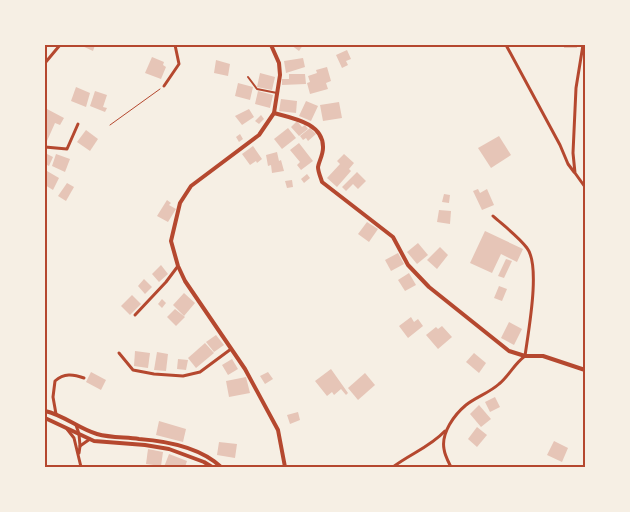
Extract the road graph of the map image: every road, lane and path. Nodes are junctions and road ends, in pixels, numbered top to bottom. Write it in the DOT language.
graph roads {
  1 [pos="60,45"];
  2 [pos="175,45"];
  3 [pos="271,45"];
  4 [pos="506,45"];
  5 [pos="583,45"];
  6 [pos="45,63"];
  7 [pos="248,77"];
  8 [pos="164,86"];
  9 [pos="277,93"];
  10 [pos="274,113"];
  11 [pos="78,124"];
  12 [pos="110,125"];
  13 [pos="45,147"];
  14 [pos="575,173"];
  15 [pos="585,187"];
  16 [pos="493,216"];
  17 [pos="178,266"];
  18 [pos="135,315"];
  19 [pos="231,349"];
  20 [pos="119,353"];
  21 [pos="525,356"];
  22 [pos="585,370"];
  23 [pos="84,378"];
  24 [pos="45,411"];
  25 [pos="56,414"];
  26 [pos="45,418"];
  27 [pos="76,425"];
  28 [pos="66,427"];
  29 [pos="447,429"];
  30 [pos="88,431"];
  31 [pos="79,434"];
  32 [pos="90,440"];
  33 [pos="78,445"];
  34 [pos="81,467"];
  35 [pos="212,467"];
  36 [pos="221,467"];
  37 [pos="285,467"];
  38 [pos="393,467"];
  39 [pos="451,467"];
  1 -- 6 [label="street"];
  2 -- 8 [label="street"];
  3 -- 9 [label="street"];
  4 -- 14 [label="street"];
  5 -- 14 [label="street"];
  7 -- 9 [label="lane"];
  8 -- 12 [label="path"];
  9 -- 10 [label="street"];
  10 -- 17 [label="street"];
  10 -- 21 [label="street"];
  11 -- 13 [label="street"];
  14 -- 15 [label="street"];
  16 -- 21 [label="street"];
  17 -- 18 [label="street"];
  17 -- 19 [label="street"];
  19 -- 20 [label="street"];
  19 -- 37 [label="street"];
  21 -- 22 [label="street"];
  21 -- 29 [label="street"];
  23 -- 25 [label="street"];
  24 -- 25 [label="street"];
  25 -- 27 [label="street"];
  26 -- 28 [label="street"];
  27 -- 30 [label="street"];
  27 -- 31 [label="street"];
  28 -- 31 [label="street"];
  28 -- 33 [label="street"];
  29 -- 38 [label="street"];
  29 -- 39 [label="street"];
  30 -- 31 [label="street"];
  30 -- 36 [label="street"];
  31 -- 32 [label="street"];
  31 -- 33 [label="street"];
  32 -- 33 [label="street"];
  32 -- 35 [label="street"];
  33 -- 34 [label="street"];
}
